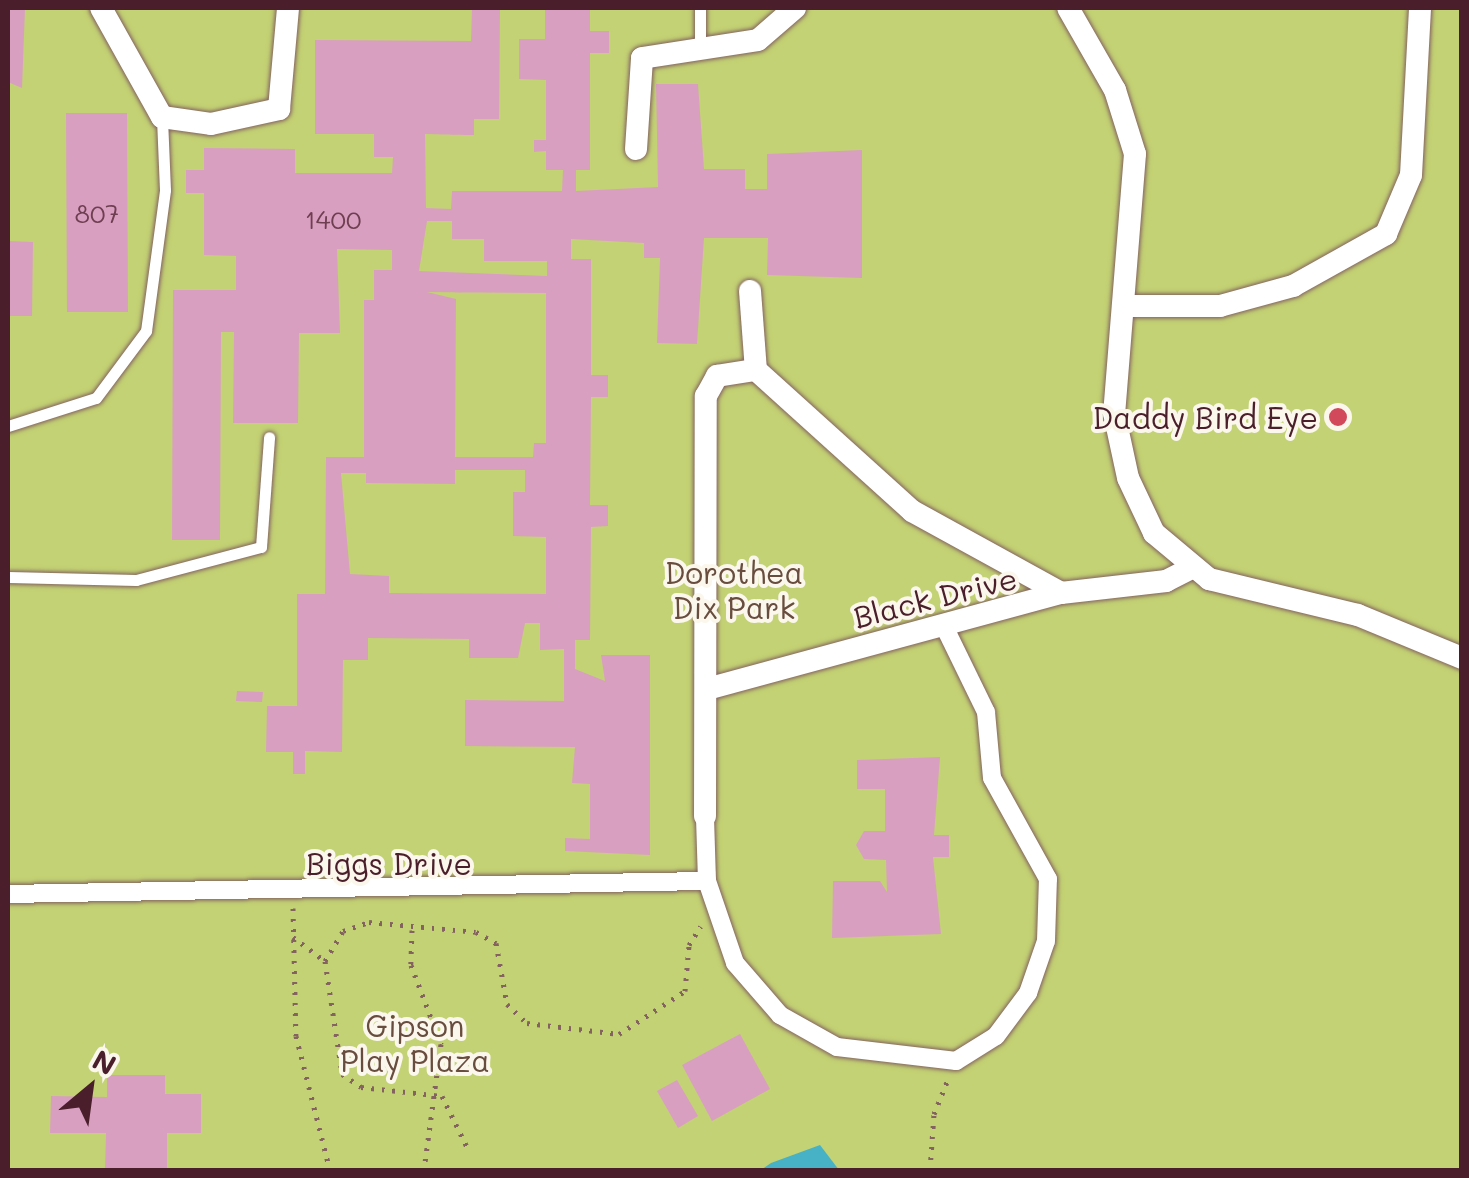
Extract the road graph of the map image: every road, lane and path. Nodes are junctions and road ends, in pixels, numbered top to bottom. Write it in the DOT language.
graph roads {
  1 [pos="100,8"];
  2 [pos="288,8"];
  3 [pos="700,8"];
  4 [pos="795,8"];
  5 [pos="1068,8"];
  6 [pos="1420,8"];
  7 [pos="700,47"];
  8 [pos="162,118"];
  9 [pos="636,150"];
  10 [pos="750,291"];
  11 [pos="1127,306"];
  12 [pos="756,370"];
  13 [pos="8,426"];
  14 [pos="269,437"];
  15 [pos="1190,569"];
  16 [pos="8,576"];
  17 [pos="1061,592"];
  18 [pos="943,624"];
  19 [pos="1462,658"];
  20 [pos="707,688"];
  21 [pos="706,816"];
  22 [pos="707,881"];
  23 [pos="293,891"];
  24 [pos="8,894"];
  25 [pos="713,913"];
  26 [pos="412,930"];
  27 [pos="292,937"];
  28 [pos="326,962"];
  29 [pos="956,1060"];
  30 [pos="428,1090"];
  31 [pos="466,1147"];
  32 [pos="930,1162"];
  33 [pos="330,1170"];
  34 [pos="424,1170"];
  35 [pos="922,1170"];
  36 [pos="930,1170"];
  1 -- 8 [label="street"];
  2 -- 8 [label="street"];
  3 -- 7 [label="lane"];
  4 -- 7 [label="street"];
  5 -- 11 [label="street"];
  6 -- 11 [label="street"];
  7 -- 9 [label="street"];
  8 -- 13 [label="lane"];
  10 -- 12 [label="street"];
  11 -- 15 [label="street"];
  12 -- 17 [label="street"];
  12 -- 20 [label="street"];
  14 -- 16 [label="lane"];
  15 -- 17 [label="street, Black Drive"];
  15 -- 19 [label="street"];
  17 -- 18 [label="street, Black Drive"];
  18 -- 20 [label="street, Black Drive"];
  18 -- 29 [label="street"];
  20 -- 21 [label="street"];
  21 -- 22 [label="street"];
  22 -- 23 [label="street, Biggs Drive"];
  22 -- 25 [label="street"];
  23 -- 24 [label="street, Biggs Drive"];
  23 -- 27 [label="path"];
  25 -- 26 [label="path"];
  25 -- 29 [label="street"];
  26 -- 28 [label="path"];
  26 -- 30 [label="path"];
  27 -- 28 [label="path"];
  27 -- 33 [label="path"];
  28 -- 30 [label="path"];
  29 -- 32 [label="path"];
  30 -- 31 [label="path"];
  30 -- 34 [label="path"];
  32 -- 35 [label="path"];
  32 -- 36 [label="path"];
}
